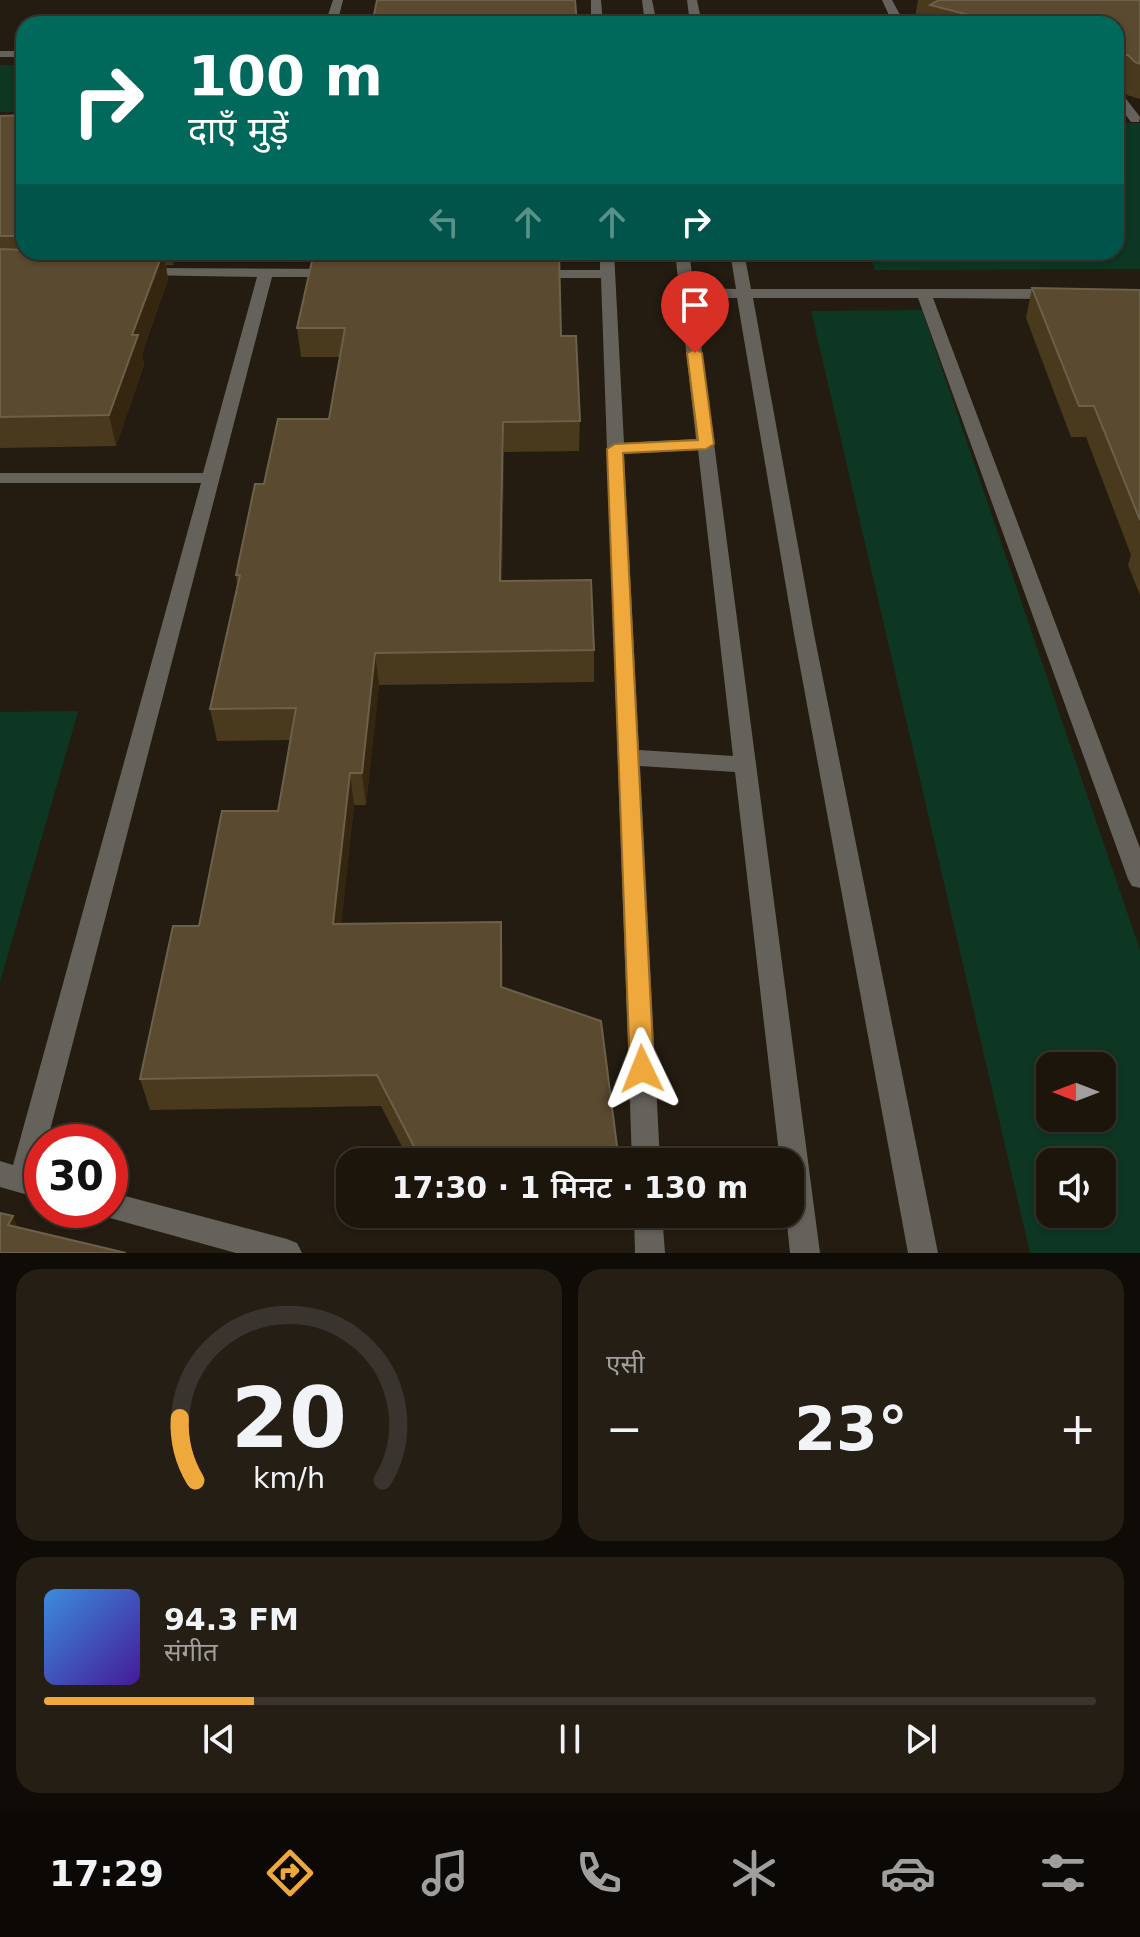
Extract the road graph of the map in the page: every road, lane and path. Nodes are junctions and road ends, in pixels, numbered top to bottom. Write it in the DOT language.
graph roads {
  1 [pos="1124,103"];
  2 [pos="1138,119"];
  3 [pos="683,260"];
  4 [pos="739,260"];
  5 [pos="607,263"];
  6 [pos="125,272"];
  7 [pos="266,272"];
  8 [pos="360,273"];
  9 [pos="517,274"];
  10 [pos="746,292"];
  11 [pos="687,293"];
  12 [pos="1078,294"];
  13 [pos="924,295"];
  14 [pos="706,444"];
  15 [pos="615,449"];
  16 [pos="0,478"];
  17 [pos="211,478"];
  18 [pos="629,757"];
  19 [pos="745,765"];
  20 [pos="1140,879"];
  21 [pos="645,1148"];
  22 [pos="22,1180"];
  23 [pos="128,1210"];
  24 [pos="649,1228"];
  25 [pos="287,1253"];
  26 [pos="650,1253"];
  27 [pos="805,1253"];
  28 [pos="923,1253"];
  1 -- 2 [label="street"];
  3 -- 11 [label="street"];
  4 -- 10 [label="street"];
  5 -- 9 [label="street"];
  5 -- 15 [label="street"];
  6 -- 7 [label="street"];
  7 -- 8 [label="street"];
  7 -- 17 [label="street"];
  10 -- 11 [label="street"];
  10 -- 13 [label="street"];
  10 -- 28 [label="street"];
  11 -- 14 [label="street"];
  12 -- 13 [label="street"];
  13 -- 20 [label="street"];
  14 -- 15 [label="street"];
  14 -- 19 [label="street"];
  15 -- 18 [label="street"];
  16 -- 17 [label="street"];
  17 -- 22 [label="street"];
  18 -- 19 [label="street"];
  18 -- 21 [label="street"];
  19 -- 27 [label="street"];
  23 -- 25 [label="street"];
  24 -- 26 [label="street"];
}
